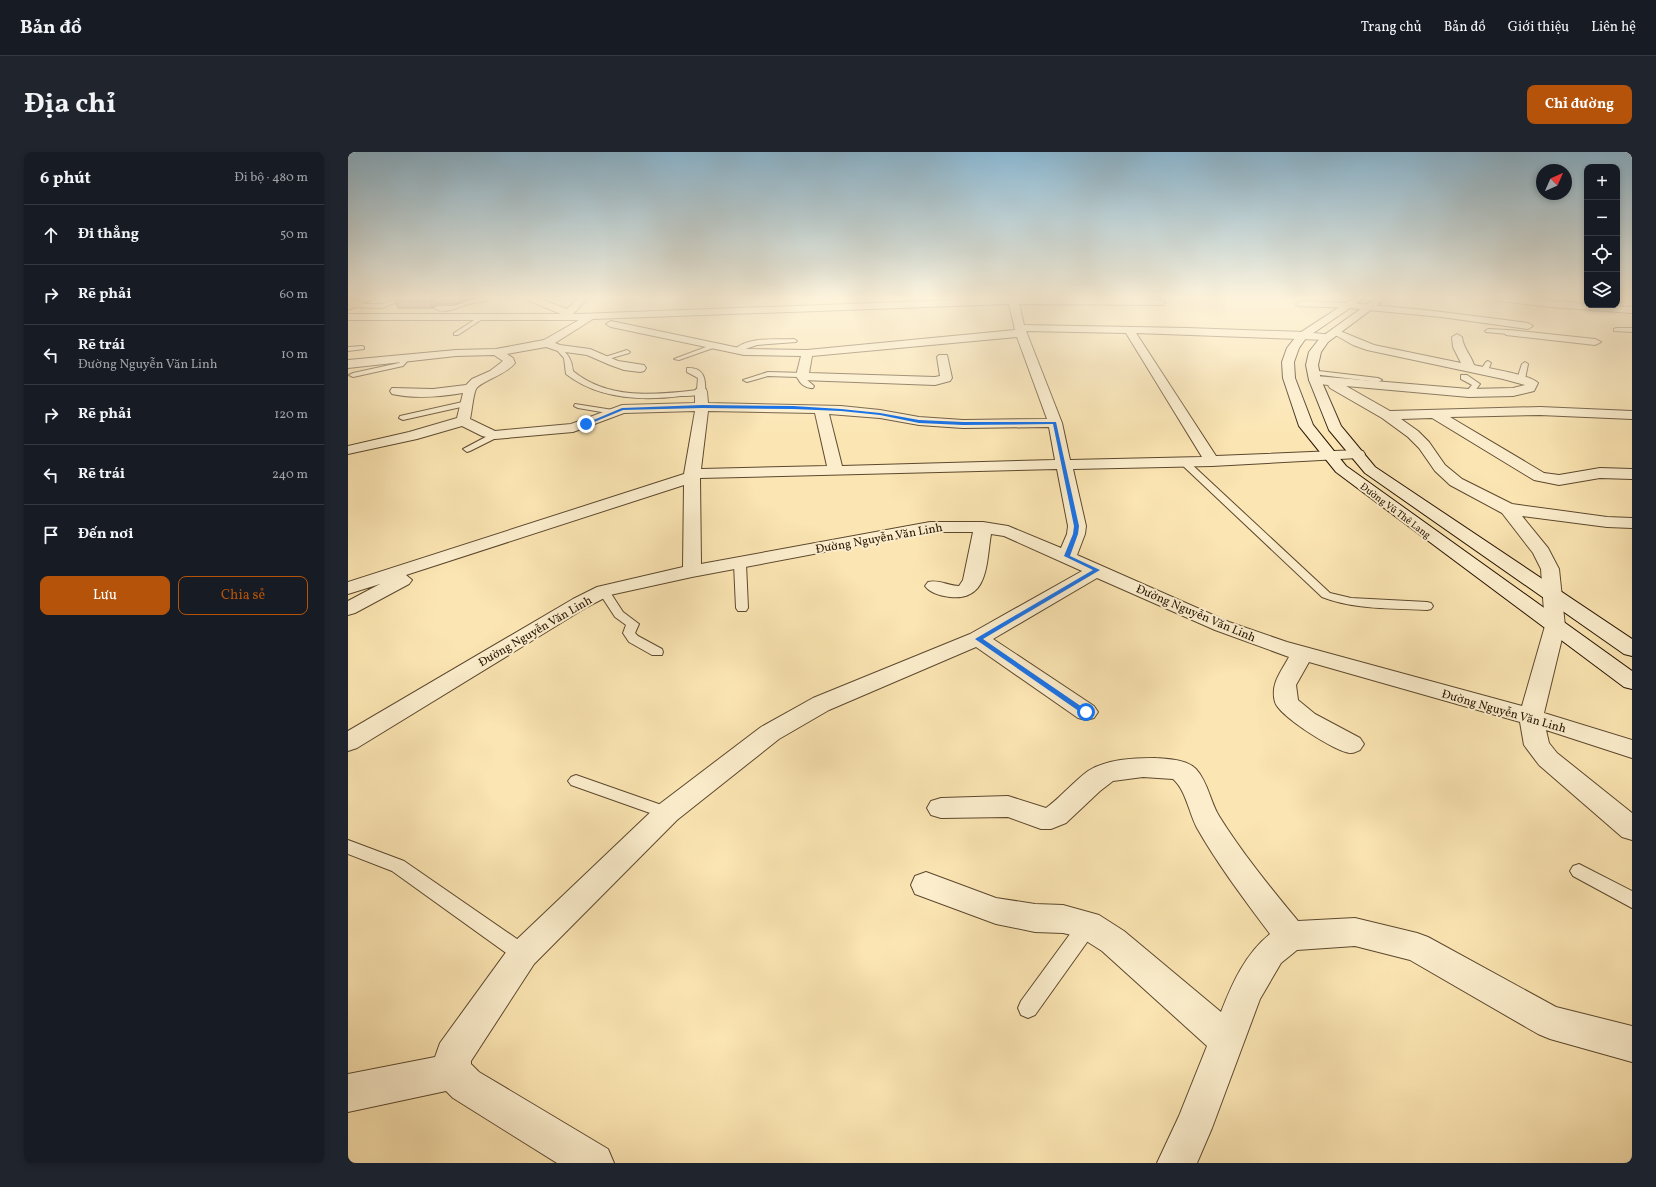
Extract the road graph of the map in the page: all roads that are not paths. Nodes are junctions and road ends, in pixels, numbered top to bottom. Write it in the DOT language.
graph roads {
  1 [pos="540,344"];
  2 [pos="550,344"];
  3 [pos="706,344"];
  4 [pos="750,344"];
  5 [pos="891,344"];
  6 [pos="1025,344"];
  7 [pos="1138,344"];
  8 [pos="1295,344"];
  9 [pos="1322,344"];
  10 [pos="1360,344"];
  11 [pos="1456,344"];
  12 [pos="714,346"];
  13 [pos="362,348"];
  14 [pos="558,348"];
  15 [pos="348,349"];
  16 [pos="737,350"];
  17 [pos="496,352"];
  18 [pos="627,352"];
  19 [pos="807,353"];
  20 [pos="943,357"];
  21 [pos="407,358"];
  22 [pos="604,358"];
  23 [pos="677,359"];
  24 [pos="348,364"];
  25 [pos="1524,364"];
  26 [pos="640,368"];
  27 [pos="690,370"];
  28 [pos="1466,373"];
  29 [pos="354,375"];
  30 [pos="802,376"];
  31 [pos="1319,378"];
  32 [pos="1521,379"];
  33 [pos="747,380"];
  34 [pos="1378,380"];
  35 [pos="810,386"];
  36 [pos="470,388"];
  37 [pos="396,391"];
  38 [pos="1469,393"];
  39 [pos="701,398"];
  40 [pos="671,400"];
  41 [pos="467,403"];
  42 [pos="578,406"];
  43 [pos="821,409"];
  44 [pos="613,412"];
  45 [pos="1435,414"];
  46 [pos="1387,415"];
  47 [pos="1632,415"];
  48 [pos="403,418"];
  49 [pos="463,421"];
  50 [pos="1055,423"];
  51 [pos="495,435"];
  52 [pos="467,449"];
  53 [pos="348,450"];
  54 [pos="1358,454"];
  55 [pos="1329,455"];
  56 [pos="1212,461"];
  57 [pos="1184,462"];
  58 [pos="1064,465"];
  59 [pos="836,471"];
  60 [pos="1632,474"];
  61 [pos="692,476"];
  62 [pos="1508,509"];
  63 [pos="1632,523"];
  64 [pos="983,527"];
  65 [pos="1067,556"];
  66 [pos="438,559"];
  67 [pos="740,564"];
  68 [pos="1097,570"];
  69 [pos="692,571"];
  70 [pos="936,586"];
  71 [pos="348,588"];
  72 [pos="604,592"];
  73 [pos="1553,595"];
  74 [pos="1427,606"];
  75 [pos="742,608"];
  76 [pos="348,609"];
  77 [pos="1555,626"];
  78 [pos="978,639"];
  79 [pos="1632,649"];
  80 [pos="657,652"];
  81 [pos="1302,654"];
  82 [pos="1632,682"];
  83 [pos="1086,712"];
  84 [pos="1531,718"];
  85 [pos="348,742"];
  86 [pos="1351,744"];
  87 [pos="1632,749"];
  88 [pos="576,781"];
  89 [pos="940,808"];
  90 [pos="667,813"];
  91 [pos="1632,828"];
  92 [pos="348,847"];
  93 [pos="1579,871"];
  94 [pos="926,885"];
  95 [pos="1632,900"];
  96 [pos="1088,925"];
  97 [pos="1290,936"];
  98 [pos="523,954"];
  99 [pos="1028,1008"];
  100 [pos="1226,1040"];
  101 [pos="1632,1044"];
  102 [pos="452,1072"];
  103 [pos="348,1093"];
  104 [pos="594,1163"];
  105 [pos="1177,1163"];
  1 -- 17 [label="street"];
  2 -- 14 [label="street"];
  3 -- 12 [label="street"];
  4 -- 16 [label="lane"];
  5 -- 19 [label="street"];
  6 -- 50 [label="street"];
  7 -- 56 [label="street"];
  8 -- 55 [label="street, Đường Vũ Thê Lang"];
  9 -- 31 [label="street, Đường Vũ Thê Lang"];
  10 -- 28 [label="street"];
  11 -- 28 [label="street"];
  12 -- 16 [label="street"];
  12 -- 23 [label="lane"];
  13 -- 15 [label="lane"];
  14 -- 22 [label="street"];
  14 -- 39 [label="lane"];
  16 -- 19 [label="street"];
  17 -- 21 [label="street"];
  17 -- 36 [label="street"];
  18 -- 22 [label="lane"];
  19 -- 30 [label="street"];
  20 -- 30 [label="street"];
  21 -- 24 [label="street"];
  21 -- 29 [label="lane"];
  22 -- 26 [label="street"];
  25 -- 32 [label="lane"];
  27 -- 39 [label="lane"];
  28 -- 32 [label="street"];
  28 -- 38 [label="lane"];
  30 -- 33 [label="lane"];
  30 -- 35 [label="lane"];
  31 -- 34 [label="lane"];
  31 -- 38 [label="street"];
  31 -- 46 [label="street"];
  31 -- 54 [label="street, Đường Vũ Thê Lang"];
  32 -- 38 [label="street"];
  36 -- 37 [label="street"];
  36 -- 41 [label="street"];
  39 -- 40 [label="lane"];
  39 -- 43 [label="street"];
  39 -- 44 [label="street"];
  39 -- 61 [label="street"];
  41 -- 48 [label="lane"];
  41 -- 49 [label="street"];
  42 -- 44 [label="lane"];
  43 -- 50 [label="street"];
  43 -- 59 [label="street"];
  44 -- 51 [label="street"];
  45 -- 46 [label="street"];
  45 -- 47 [label="street"];
  45 -- 60 [label="street"];
  46 -- 62 [label="street"];
  49 -- 51 [label="street"];
  49 -- 53 [label="street"];
  50 -- 58 [label="street"];
  51 -- 52 [label="lane"];
  54 -- 55 [label="street"];
  54 -- 73 [label="street, Đường Vũ Thê Lang"];
  55 -- 56 [label="street"];
  55 -- 77 [label="street, Đường Vũ Thê Lang"];
  56 -- 57 [label="street"];
  57 -- 58 [label="street"];
  57 -- 74 [label="lane"];
  58 -- 59 [label="street"];
  58 -- 65 [label="street"];
  59 -- 61 [label="street"];
  61 -- 66 [label="street"];
  61 -- 69 [label="street"];
  62 -- 63 [label="street"];
  62 -- 73 [label="street"];
  64 -- 65 [label="street, Đường Nguyễn Văn Linh"];
  64 -- 67 [label="street, Đường Nguyễn Văn Linh"];
  64 -- 70 [label="street"];
  65 -- 68 [label="street, Đường Nguyễn Văn Linh"];
  66 -- 71 [label="street"];
  66 -- 76 [label="street"];
  67 -- 69 [label="street, Đường Nguyễn Văn Linh"];
  67 -- 75 [label="lane"];
  68 -- 78 [label="street"];
  68 -- 81 [label="street, Đường Nguyễn Văn Linh"];
  69 -- 72 [label="street, Đường Nguyễn Văn Linh"];
  72 -- 80 [label="lane"];
  72 -- 85 [label="street, Đường Nguyễn Văn Linh"];
  73 -- 77 [label="street"];
  73 -- 79 [label="street, Đường Vũ Thê Lang"];
  77 -- 82 [label="street, Đường Vũ Thê Lang"];
  77 -- 84 [label="street"];
  78 -- 83 [label="street"];
  78 -- 90 [label="street"];
  81 -- 84 [label="street, Đường Nguyễn Văn Linh"];
  81 -- 86 [label="street"];
  84 -- 87 [label="street, Đường Nguyễn Văn Linh"];
  84 -- 91 [label="street"];
  88 -- 90 [label="lane"];
  89 -- 97 [label="street"];
  90 -- 98 [label="street"];
  92 -- 98 [label="lane"];
  93 -- 95 [label="lane"];
  94 -- 96 [label="street"];
  96 -- 99 [label="lane"];
  96 -- 100 [label="street"];
  97 -- 100 [label="street"];
  97 -- 101 [label="street"];
  98 -- 102 [label="street"];
  100 -- 105 [label="street"];
  102 -- 103 [label="street"];
  102 -- 104 [label="street"];
}
